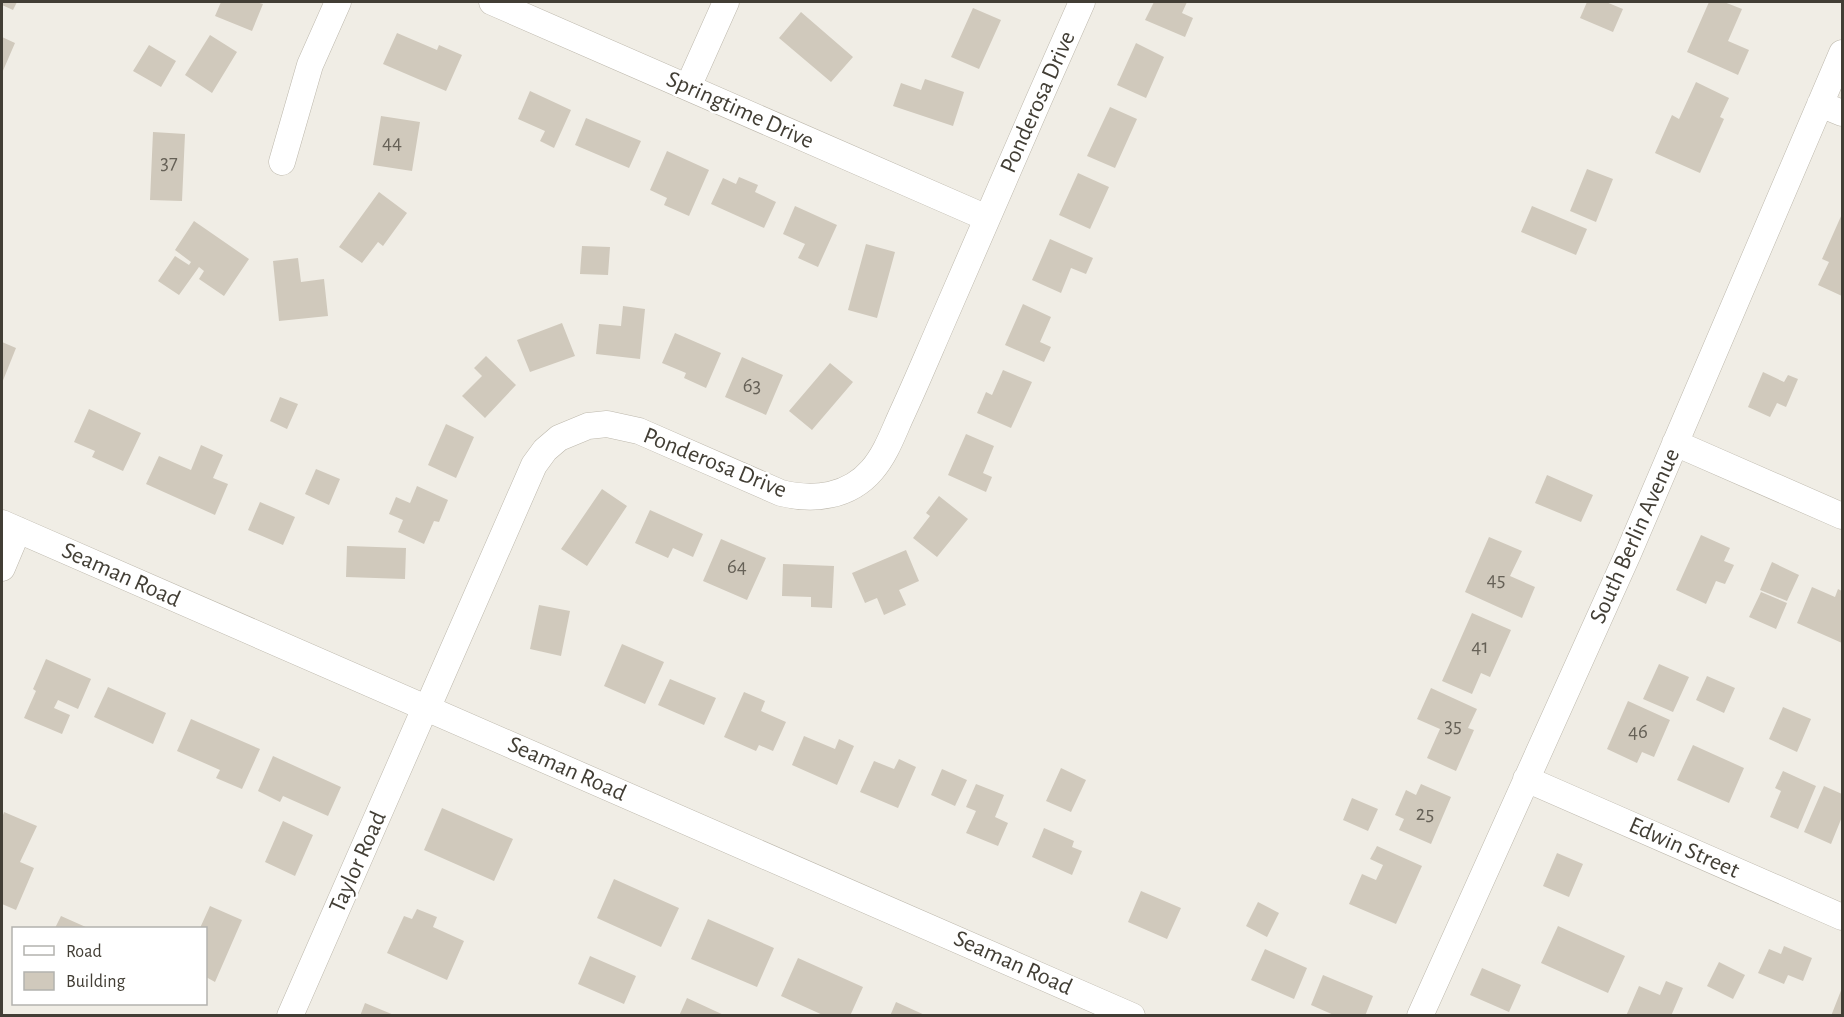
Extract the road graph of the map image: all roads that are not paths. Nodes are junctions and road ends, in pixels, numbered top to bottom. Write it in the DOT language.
graph roads {
  1 [pos="338,2"];
  2 [pos="492,2"];
  3 [pos="726,2"];
  4 [pos="1082,2"];
  5 [pos="1842,52"];
  6 [pos="688,87"];
  7 [pos="1831,108"];
  8 [pos="282,162"];
  9 [pos="987,218"];
  10 [pos="1675,444"];
  11 [pos="1842,516"];
  12 [pos="10,527"];
  13 [pos="2,568"];
  14 [pos="426,708"];
  15 [pos="1526,779"];
  16 [pos="1842,917"];
  17 [pos="290,1016"];
  18 [pos="1132,1016"];
  19 [pos="1420,1016"];
  1 -- 8 [label="street"];
  2 -- 6 [label="street, Springtime Drive"];
  3 -- 6 [label="street"];
  4 -- 9 [label="street, Ponderosa Drive"];
  5 -- 7 [label="street, South Berlin Avenue"];
  6 -- 9 [label="street, Springtime Drive"];
  7 -- 10 [label="street, South Berlin Avenue"];
  9 -- 14 [label="street, Ponderosa Drive"];
  10 -- 11 [label="street"];
  10 -- 15 [label="street, South Berlin Avenue"];
  12 -- 13 [label="street"];
  12 -- 14 [label="street, Seaman Road"];
  14 -- 17 [label="street, Taylor Road"];
  14 -- 18 [label="street, Seaman Road"];
  15 -- 16 [label="street, Edwin Street"];
  15 -- 19 [label="street, South Berlin Avenue"];
}
